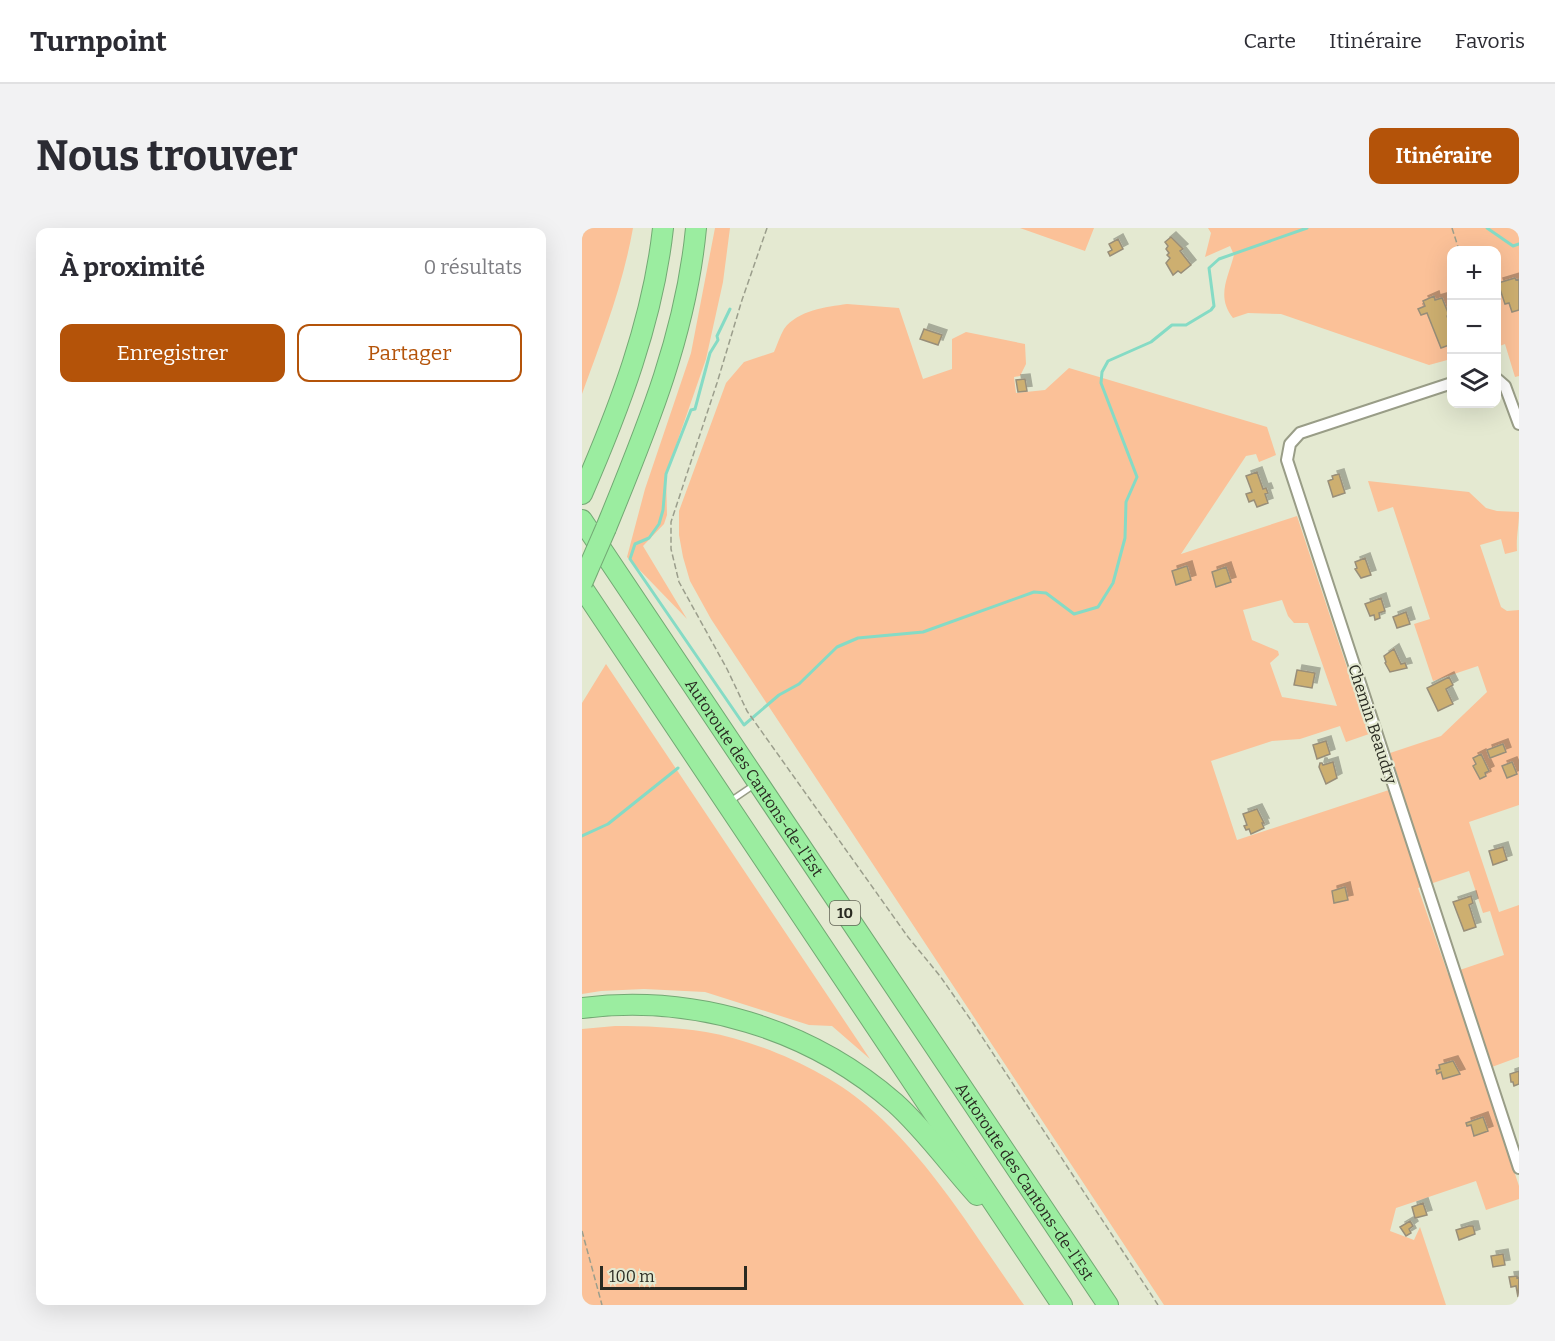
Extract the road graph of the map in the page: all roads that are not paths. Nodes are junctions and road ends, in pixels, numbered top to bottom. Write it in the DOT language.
graph roads {
  1 [pos="663,228"];
  2 [pos="696,228"];
  3 [pos="1501,384"];
  4 [pos="1447,385"];
  5 [pos="1519,424"];
  6 [pos="582,494"];
  7 [pos="582,520"];
  8 [pos="582,585"];
  9 [pos="758,783"];
  10 [pos="727,803"];
  11 [pos="582,1008"];
  12 [pos="1519,1168"];
  13 [pos="1023,1246"];
  14 [pos="1062,1305"];
  15 [pos="1108,1305"];
  1 -- 6 [label="highway"];
  2 -- 8 [label="highway, bridge"];
  3 -- 5 [label="street"];
  4 -- 12 [label="street, Chemin Beaudry"];
  7 -- 9 [label="highway, Autoroute des Cantons-de-l'Est / 10"];
  8 -- 10 [label="highway, 10"];
  9 -- 10 [label="lane"];
  9 -- 15 [label="highway, Autoroute des Cantons-de-l'Est / 10"];
  10 -- 13 [label="highway, 10"];
  11 -- 13 [label="highway"];
  13 -- 14 [label="highway, 10"];
}
